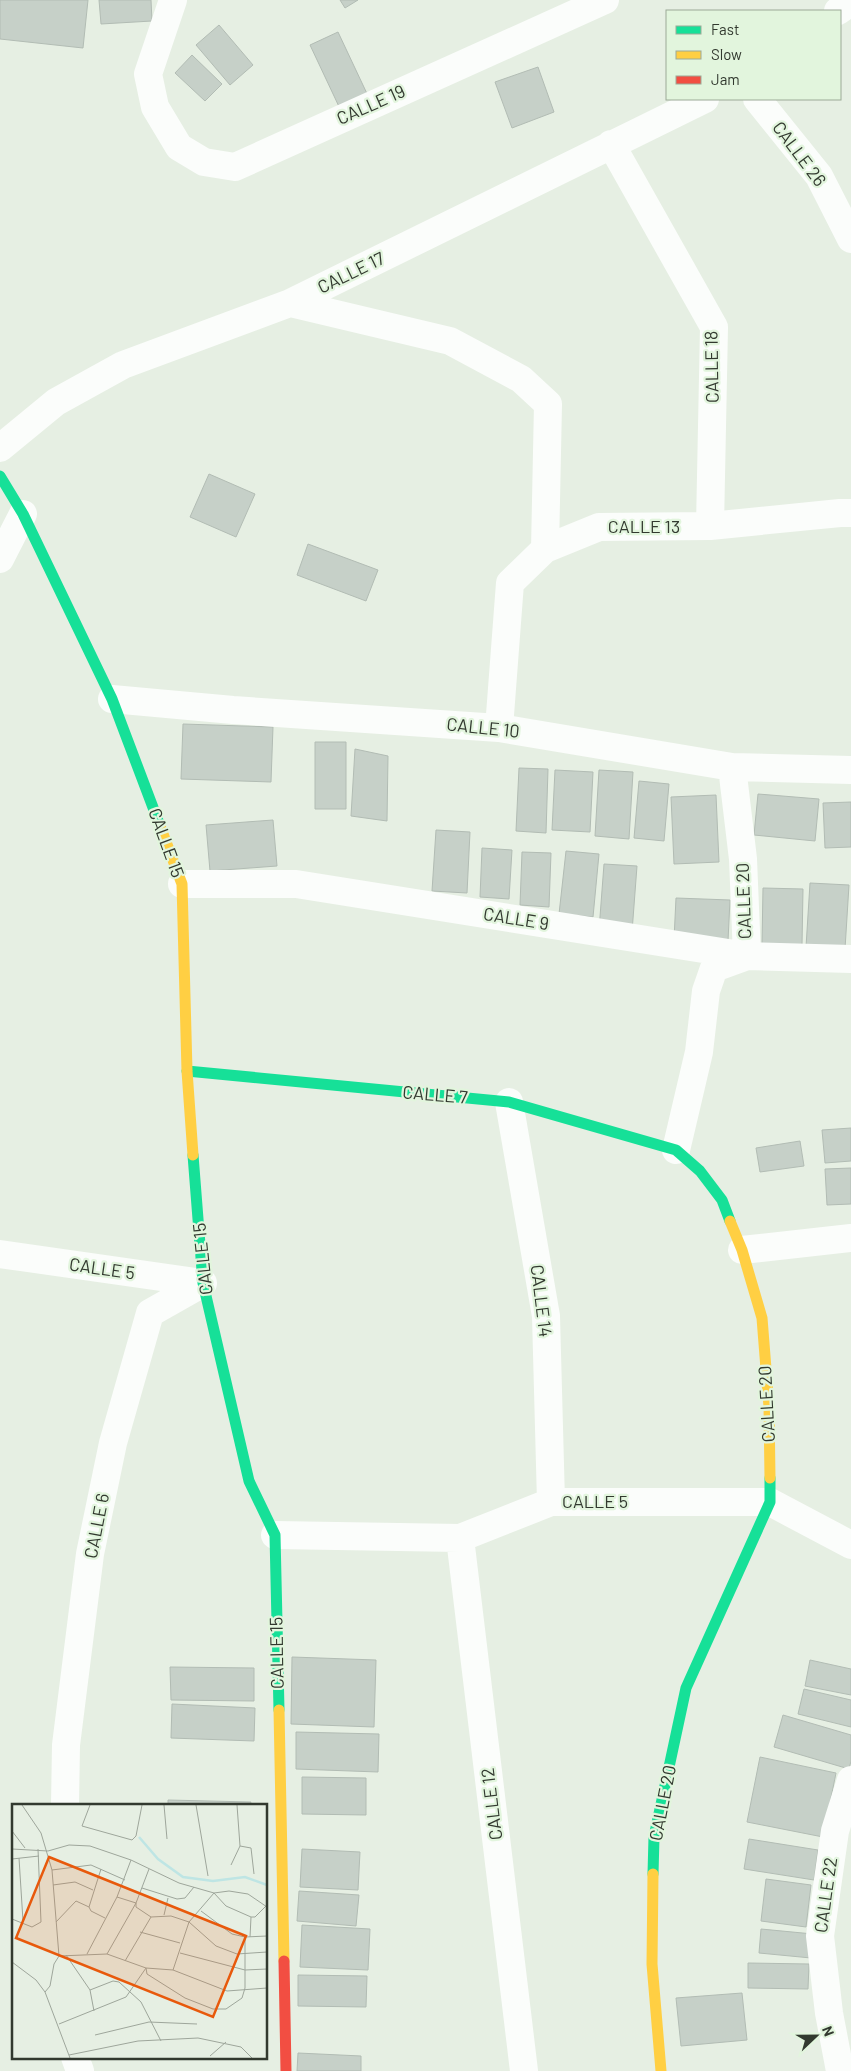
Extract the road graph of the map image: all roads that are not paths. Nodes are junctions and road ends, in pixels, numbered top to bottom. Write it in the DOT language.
graph roads {
  1 [pos="173,0"];
  2 [pos="605,0"];
  3 [pos="851,2"];
  4 [pos="839,10"];
  5 [pos="703,100"];
  6 [pos="758,100"];
  7 [pos="611,144"];
  8 [pos="851,239"];
  9 [pos="290,303"];
  10 [pos="0,448"];
  11 [pos="0,476"];
  12 [pos="851,513"];
  13 [pos="23,514"];
  14 [pos="710,526"];
  15 [pos="546,549"];
  16 [pos="0,559"];
  17 [pos="112,699"];
  18 [pos="498,728"];
  19 [pos="732,767"];
  20 [pos="851,770"];
  21 [pos="182,884"];
  22 [pos="747,956"];
  23 [pos="851,959"];
  24 [pos="187,1071"];
  25 [pos="509,1102"];
  26 [pos="676,1150"];
  27 [pos="851,1238"];
  28 [pos="742,1250"];
  29 [pos="0,1254"];
  30 [pos="204,1283"];
  31 [pos="551,1502"];
  32 [pos="770,1502"];
  33 [pos="275,1535"];
  34 [pos="460,1538"];
  35 [pos="851,1545"];
  36 [pos="851,1780"];
  37 [pos="65,1804"];
  38 [pos="75,2058"];
  39 [pos="834,2070"];
  40 [pos="80,2071"];
  41 [pos="286,2071"];
  42 [pos="524,2071"];
  43 [pos="661,2071"];
  1 -- 2 [label="street, CALLE 19"];
  3 -- 4 [label="street"];
  5 -- 7 [label="street, CALLE 17"];
  6 -- 8 [label="street, CALLE 26"];
  7 -- 9 [label="street, CALLE 17"];
  7 -- 14 [label="street, CALLE 18"];
  9 -- 10 [label="street, CALLE 17"];
  9 -- 15 [label="street"];
  11 -- 13 [label="street, CALLE 15"];
  12 -- 14 [label="street, CALLE 13"];
  13 -- 16 [label="street"];
  13 -- 17 [label="street, CALLE 15"];
  14 -- 15 [label="street, CALLE 13"];
  15 -- 18 [label="street, CALLE 13"];
  17 -- 18 [label="street, CALLE 10"];
  17 -- 21 [label="street, CALLE 15"];
  18 -- 19 [label="street, CALLE 10"];
  19 -- 20 [label="street, CALLE 10"];
  19 -- 22 [label="street, CALLE 20"];
  21 -- 22 [label="street, CALLE 9"];
  21 -- 24 [label="street, CALLE 15"];
  22 -- 23 [label="street, CALLE 9"];
  22 -- 26 [label="street, CALLE 20"];
  24 -- 25 [label="street, CALLE 7"];
  24 -- 30 [label="street, CALLE 15"];
  25 -- 26 [label="street, CALLE 7"];
  25 -- 31 [label="street, CALLE 14"];
  26 -- 28 [label="street, CALLE 20"];
  27 -- 28 [label="street"];
  28 -- 32 [label="street, CALLE 20"];
  29 -- 30 [label="street, CALLE 5"];
  30 -- 33 [label="street, CALLE 15"];
  30 -- 37 [label="street, CALLE 6"];
  31 -- 32 [label="street, CALLE 5"];
  31 -- 34 [label="street, CALLE 5"];
  32 -- 35 [label="street, CALLE 5"];
  32 -- 43 [label="street, CALLE 20"];
  33 -- 34 [label="street, CALLE 5"];
  33 -- 41 [label="street, CALLE 15"];
  34 -- 42 [label="street, CALLE 12"];
  36 -- 39 [label="street, CALLE 22"];
  38 -- 40 [label="street"];
}
